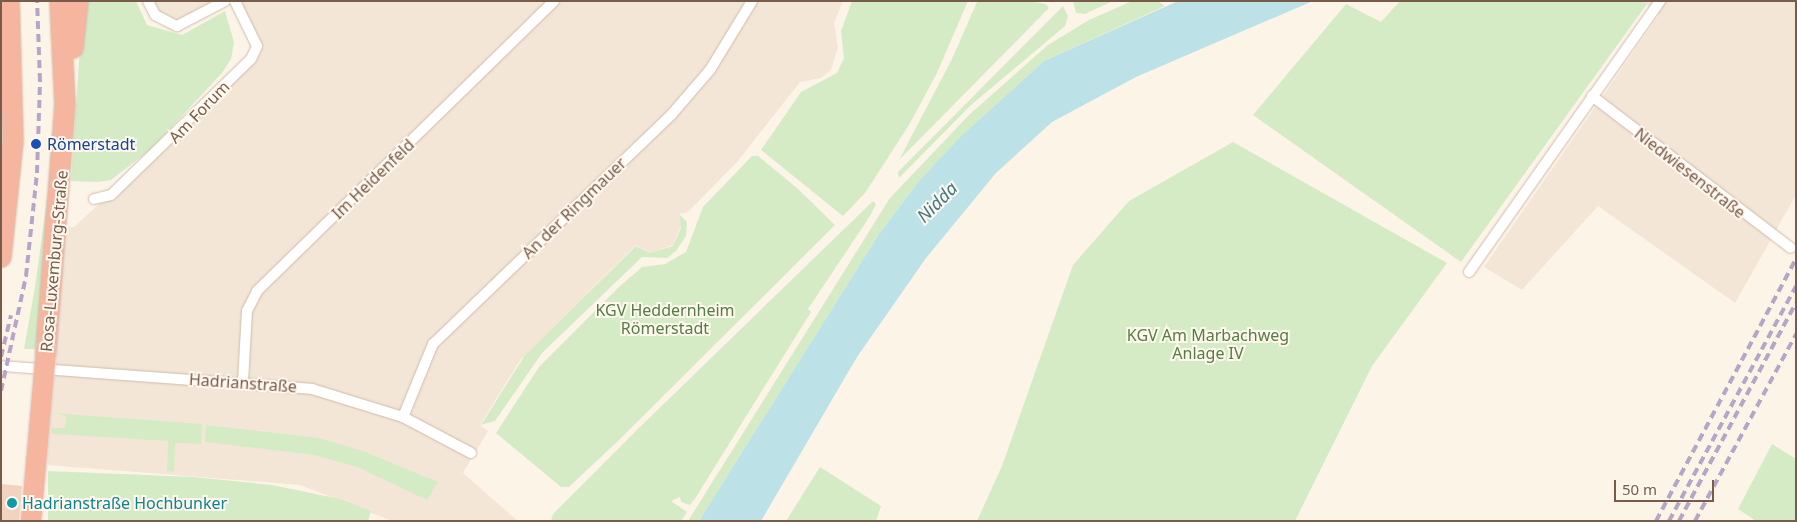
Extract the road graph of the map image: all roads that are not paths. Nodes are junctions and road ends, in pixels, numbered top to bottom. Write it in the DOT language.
graph roads {
  1 [pos="9,1"];
  2 [pos="60,1"];
  3 [pos="78,1"];
  4 [pos="148,1"];
  5 [pos="225,1"];
  6 [pos="235,1"];
  7 [pos="554,1"];
  8 [pos="752,1"];
  9 [pos="1660,1"];
  10 [pos="1592,96"];
  11 [pos="65,105"];
  12 [pos="94,199"];
  13 [pos="1791,248"];
  14 [pos="1,257"];
  15 [pos="1469,272"];
  16 [pos="1,366"];
  17 [pos="243,382"];
  18 [pos="403,417"];
  19 [pos="471,453"];
  20 [pos="31,521"];
  1 -- 14 [label="highway"];
  2 -- 11 [label="highway, Rosa-Luxemburg-Straße"];
  3 -- 11 [label="highway"];
  4 -- 5 [label="street"];
  6 -- 12 [label="street, Am Forum"];
  7 -- 17 [label="street, Im Heidenfeld"];
  8 -- 18 [label="street, An der Ringmauer"];
  9 -- 10 [label="street"];
  10 -- 13 [label="street, Niedwiesenstraße"];
  10 -- 15 [label="street"];
  11 -- 20 [label="highway, Rosa-Luxemburg-Straße, bridge"];
  16 -- 17 [label="street, Hadrianstraße"];
  17 -- 18 [label="street, Hadrianstraße"];
  18 -- 19 [label="street, Hadrianstraße"];
}
